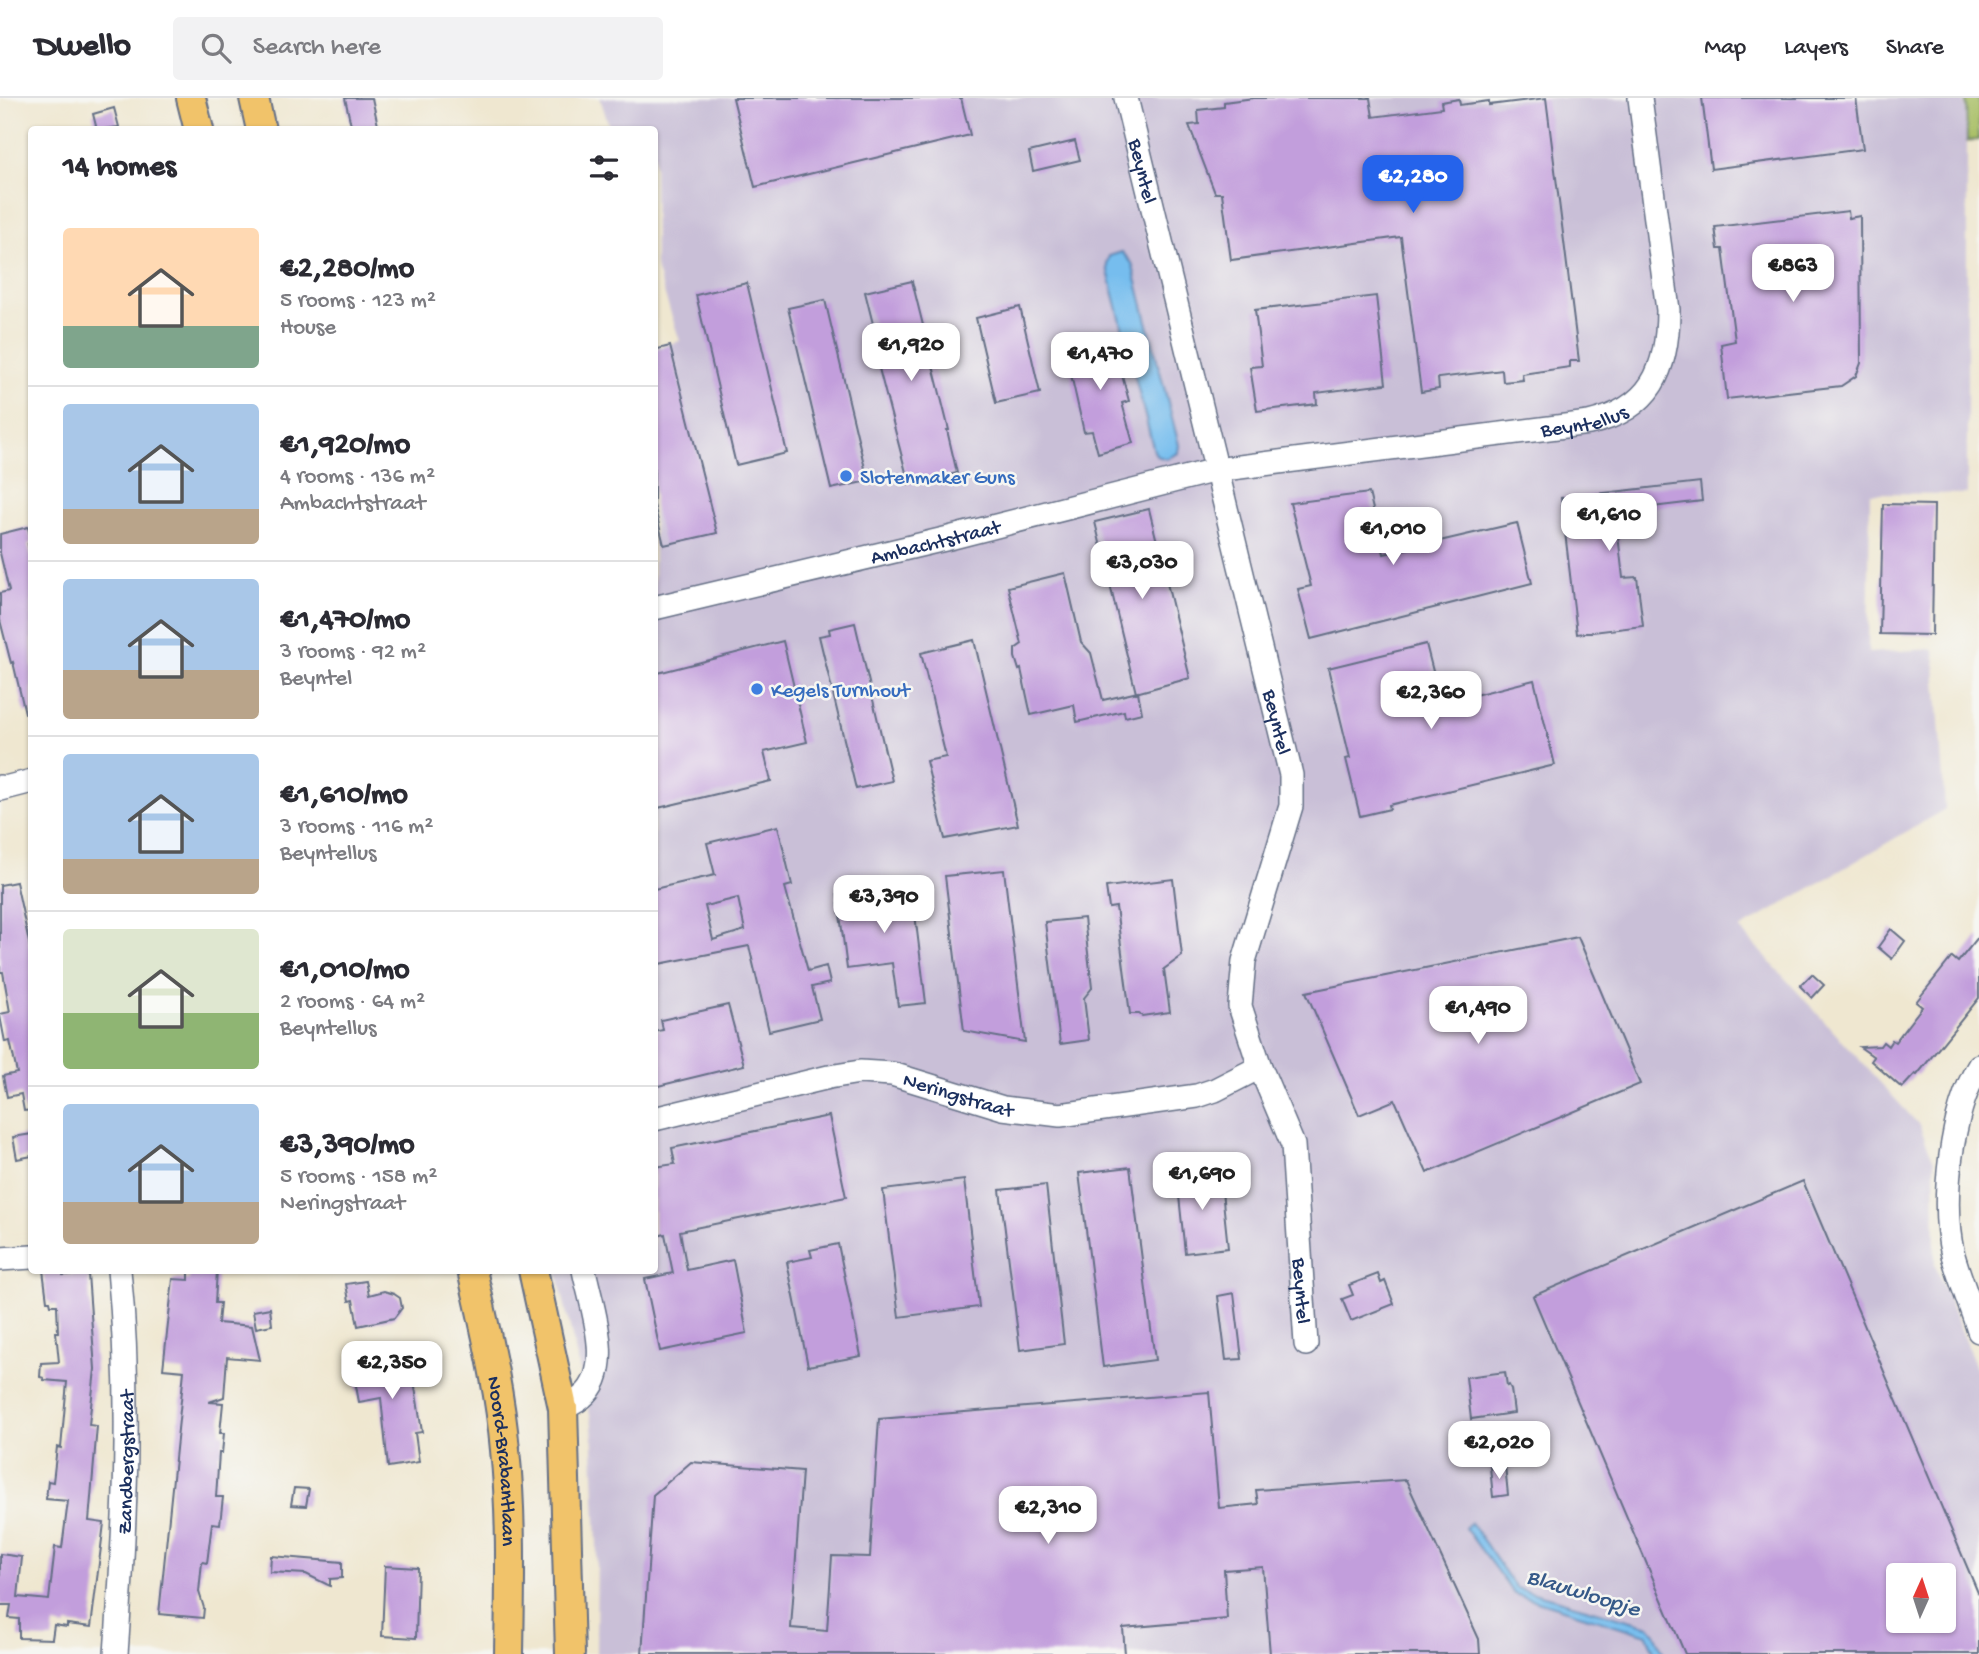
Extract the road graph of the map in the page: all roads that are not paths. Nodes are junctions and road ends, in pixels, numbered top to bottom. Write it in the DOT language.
graph roads {
  1 [pos="191,98"];
  2 [pos="254,98"];
  3 [pos="1126,98"];
  4 [pos="1640,98"];
  5 [pos="198,126"];
  6 [pos="260,126"];
  7 [pos="1216,470"];
  8 [pos="658,607"];
  9 [pos="28,783"];
  10 [pos="0,787"];
  11 [pos="1979,1066"];
  12 [pos="1260,1067"];
  13 [pos="658,1118"];
  14 [pos="28,1257"];
  15 [pos="0,1259"];
  16 [pos="119,1274"];
  17 [pos="473,1274"];
  18 [pos="534,1274"];
  19 [pos="585,1274"];
  20 [pos="1979,1331"];
  21 [pos="1306,1344"];
  22 [pos="563,1408"];
  23 [pos="116,1654"];
  24 [pos="509,1654"];
  25 [pos="570,1654"];
  1 -- 5 [label="main road"];
  2 -- 6 [label="main road"];
  3 -- 7 [label="street, Beyntel"];
  4 -- 7 [label="street, Beyntellus"];
  7 -- 8 [label="street, Ambachtstraat"];
  7 -- 12 [label="street, Beyntel"];
  9 -- 10 [label="street"];
  11 -- 20 [label="street"];
  12 -- 13 [label="street, Neringstraat"];
  12 -- 21 [label="street, Beyntel"];
  14 -- 15 [label="street"];
  16 -- 23 [label="street, Zandbergstraat"];
  17 -- 24 [label="main road, Noord-Brabantlaan"];
  18 -- 22 [label="main road"];
  19 -- 22 [label="street"];
  22 -- 25 [label="main road"];
}
